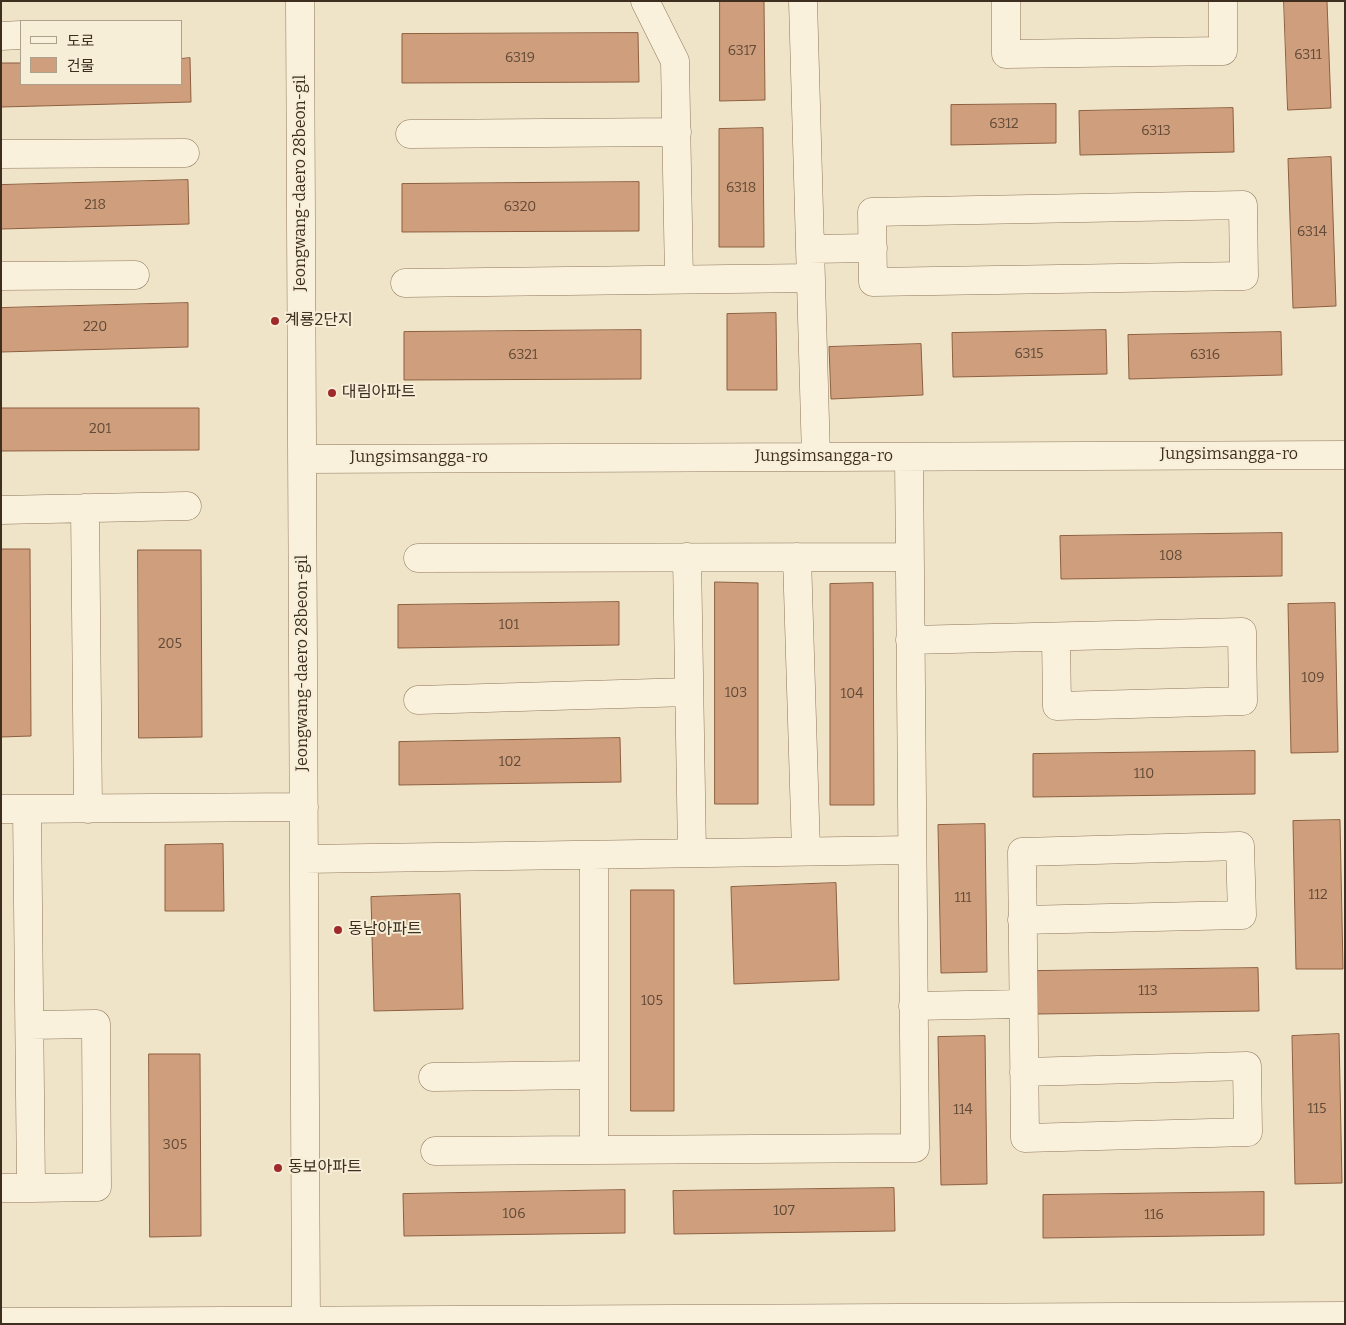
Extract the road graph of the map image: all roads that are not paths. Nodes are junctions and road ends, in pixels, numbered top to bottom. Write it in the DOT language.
graph roads {
  1 [pos="300,1"];
  2 [pos="645,1"];
  3 [pos="803,1"];
  4 [pos="1006,1"];
  5 [pos="1223,1"];
  6 [pos="20,35"];
  7 [pos="1,36"];
  8 [pos="677,132"];
  9 [pos="410,134"];
  10 [pos="185,153"];
  11 [pos="1,154"];
  12 [pos="873,248"];
  13 [pos="810,249"];
  14 [pos="135,275"];
  15 [pos="1,276"];
  16 [pos="811,278"];
  17 [pos="679,279"];
  18 [pos="405,283"];
  19 [pos="1345,455"];
  20 [pos="909,456"];
  21 [pos="816,457"];
  22 [pos="302,459"];
  23 [pos="187,506"];
  24 [pos="85,508"];
  25 [pos="1,510"];
  26 [pos="687,557"];
  27 [pos="798,557"];
  28 [pos="909,557"];
  29 [pos="418,558"];
  30 [pos="1056,637"];
  31 [pos="910,640"];
  32 [pos="690,692"];
  33 [pos="418,700"];
  34 [pos="304,807"];
  35 [pos="14,809"];
  36 [pos="88,809"];
  37 [pos="912,850"];
  38 [pos="806,851"];
  39 [pos="692,853"];
  40 [pos="594,854"];
  41 [pos="304,860"];
  42 [pos="1022,920"];
  43 [pos="1023,1004"];
  44 [pos="913,1006"];
  45 [pos="30,1025"];
  46 [pos="1024,1072"];
  47 [pos="594,1076"];
  48 [pos="433,1077"];
  49 [pos="594,1150"];
  50 [pos="435,1151"];
  51 [pos="1,1188"];
  52 [pos="31,1188"];
  53 [pos="1345,1316"];
  54 [pos="1,1322"];
  55 [pos="306,1322"];
  1 -- 22 [label="street, Jeongwang-daero 28beon-gil"];
  2 -- 8 [label="street"];
  3 -- 13 [label="street"];
  4 -- 5 [label="street"];
  6 -- 7 [label="street"];
  8 -- 9 [label="street"];
  8 -- 17 [label="street"];
  10 -- 11 [label="street"];
  12 -- 12 [label="street"];
  12 -- 13 [label="street"];
  13 -- 16 [label="street"];
  14 -- 15 [label="street"];
  16 -- 17 [label="street"];
  16 -- 21 [label="street"];
  17 -- 18 [label="street"];
  19 -- 20 [label="street, Jungsimsangga-ro"];
  20 -- 21 [label="street, Jungsimsangga-ro"];
  20 -- 28 [label="street"];
  21 -- 22 [label="street, Jungsimsangga-ro"];
  22 -- 34 [label="street, Jeongwang-daero 28beon-gil"];
  23 -- 24 [label="street"];
  24 -- 25 [label="street"];
  24 -- 36 [label="street"];
  26 -- 27 [label="street"];
  26 -- 29 [label="street"];
  26 -- 32 [label="street"];
  27 -- 28 [label="street"];
  27 -- 38 [label="street"];
  28 -- 31 [label="street"];
  30 -- 30 [label="street"];
  30 -- 31 [label="street"];
  31 -- 37 [label="street"];
  32 -- 33 [label="street"];
  32 -- 39 [label="street"];
  34 -- 36 [label="street"];
  34 -- 41 [label="street, Jeongwang-daero 28beon-gil"];
  35 -- 36 [label="street"];
  35 -- 45 [label="street"];
  37 -- 38 [label="street"];
  37 -- 44 [label="street"];
  38 -- 39 [label="street"];
  39 -- 40 [label="street"];
  40 -- 41 [label="street"];
  40 -- 47 [label="street"];
  41 -- 55 [label="street, Jeongwang-daero 28beon-gil"];
  42 -- 42 [label="street"];
  42 -- 43 [label="street"];
  43 -- 44 [label="street"];
  43 -- 46 [label="street"];
  44 -- 49 [label="street"];
  45 -- 52 [label="street"];
  45 -- 52 [label="street"];
  46 -- 46 [label="street"];
  47 -- 48 [label="street"];
  47 -- 49 [label="street"];
  49 -- 50 [label="street"];
  51 -- 52 [label="street"];
  53 -- 55 [label="street"];
  54 -- 55 [label="street"];
}
